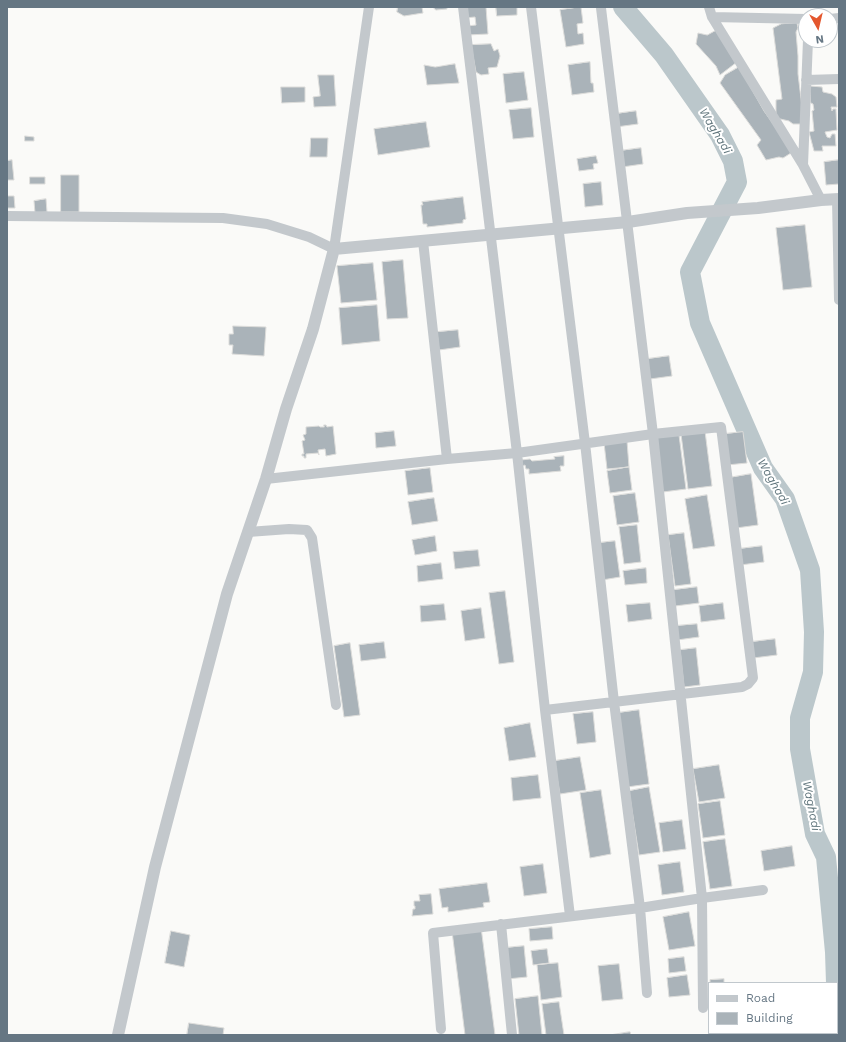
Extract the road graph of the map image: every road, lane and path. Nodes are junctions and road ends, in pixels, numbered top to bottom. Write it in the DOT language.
graph roads {
  1 [pos="369,7"];
  2 [pos="463,7"];
  3 [pos="531,7"];
  4 [pos="601,8"];
  5 [pos="711,12"];
  6 [pos="798,18"];
  7 [pos="808,48"];
  8 [pos="839,79"];
  9 [pos="806,80"];
  10 [pos="803,165"];
  11 [pos="838,199"];
  12 [pos="821,200"];
  13 [pos="7,216"];
  14 [pos="628,222"];
  15 [pos="558,229"];
  16 [pos="490,236"];
  17 [pos="423,241"];
  18 [pos="334,249"];
  19 [pos="839,300"];
  20 [pos="653,434"];
  21 [pos="585,443"];
  22 [pos="517,453"];
  23 [pos="447,459"];
  24 [pos="266,479"];
  25 [pos="248,532"];
  26 [pos="681,694"];
  27 [pos="614,702"];
  28 [pos="336,705"];
  29 [pos="545,710"];
  30 [pos="763,890"];
  31 [pos="702,898"];
  32 [pos="640,908"];
  33 [pos="570,916"];
  34 [pos="502,924"];
  35 [pos="647,994"];
  36 [pos="703,1008"];
  37 [pos="441,1029"];
  38 [pos="118,1035"];
  39 [pos="512,1035"];
  1 -- 18 [label="street"];
  2 -- 16 [label="street"];
  3 -- 15 [label="street"];
  4 -- 14 [label="street"];
  5 -- 6 [label="street"];
  5 -- 10 [label="street"];
  7 -- 9 [label="street"];
  8 -- 9 [label="street"];
  9 -- 10 [label="street"];
  10 -- 12 [label="street"];
  11 -- 12 [label="street"];
  11 -- 19 [label="street"];
  12 -- 14 [label="street"];
  13 -- 18 [label="street"];
  14 -- 15 [label="street"];
  14 -- 20 [label="street"];
  15 -- 16 [label="street"];
  15 -- 21 [label="street"];
  16 -- 17 [label="street"];
  16 -- 22 [label="street"];
  17 -- 18 [label="street"];
  17 -- 23 [label="street"];
  18 -- 24 [label="street"];
  20 -- 21 [label="street"];
  20 -- 26 [label="street"];
  20 -- 26 [label="street"];
  21 -- 22 [label="street"];
  21 -- 27 [label="street"];
  22 -- 23 [label="street"];
  22 -- 29 [label="street"];
  23 -- 24 [label="street"];
  24 -- 25 [label="street"];
  25 -- 28 [label="street"];
  25 -- 38 [label="street"];
  26 -- 27 [label="street"];
  26 -- 31 [label="street"];
  27 -- 29 [label="street"];
  27 -- 32 [label="street"];
  29 -- 33 [label="street"];
  30 -- 31 [label="street"];
  31 -- 32 [label="street"];
  31 -- 36 [label="street"];
  32 -- 33 [label="street"];
  32 -- 35 [label="street"];
  33 -- 34 [label="street"];
  34 -- 37 [label="street"];
  34 -- 39 [label="street"];
}
